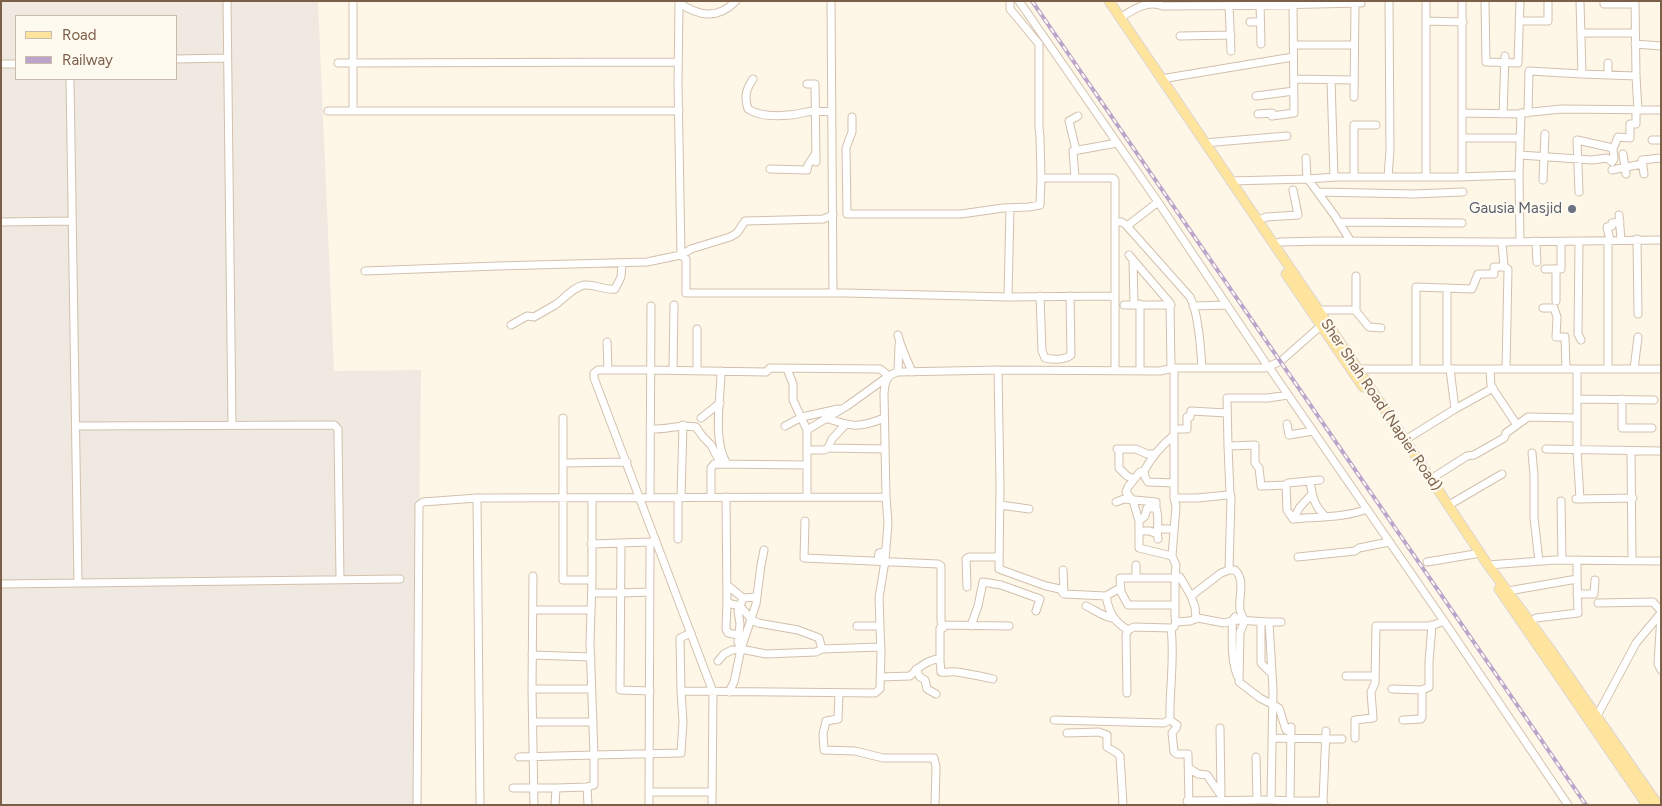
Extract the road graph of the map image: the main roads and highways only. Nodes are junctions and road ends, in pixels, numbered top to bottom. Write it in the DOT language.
graph roads {
  1 [pos="1102,1"];
  2 [pos="1111,7"];
  3 [pos="1160,80"];
  4 [pos="1323,324"];
  5 [pos="1593,718"];
  6 [pos="1647,805"];
  7 [pos="1658,805"];
  1 -- 2 [label="main road, Sher Shah Road (Napier Road)"];
  2 -- 3 [label="main road, Sher Shah Road (Napier Road)"];
  2 -- 3 [label="main road, Sher Shah Road (Napier Road)"];
  3 -- 4 [label="main road, Sher Shah Road (Napier Road)"];
  3 -- 4 [label="main road, Sher Shah Road (Napier Road)"];
  4 -- 5 [label="main road, Sher Shah Road (Napier Road)"];
  4 -- 5 [label="main road, Sher Shah Road (Napier Road)"];
  5 -- 6 [label="main road, Sher Shah Road (Napier Road)"];
  5 -- 7 [label="main road, Sher Shah Road (Napier Road)"];
}
